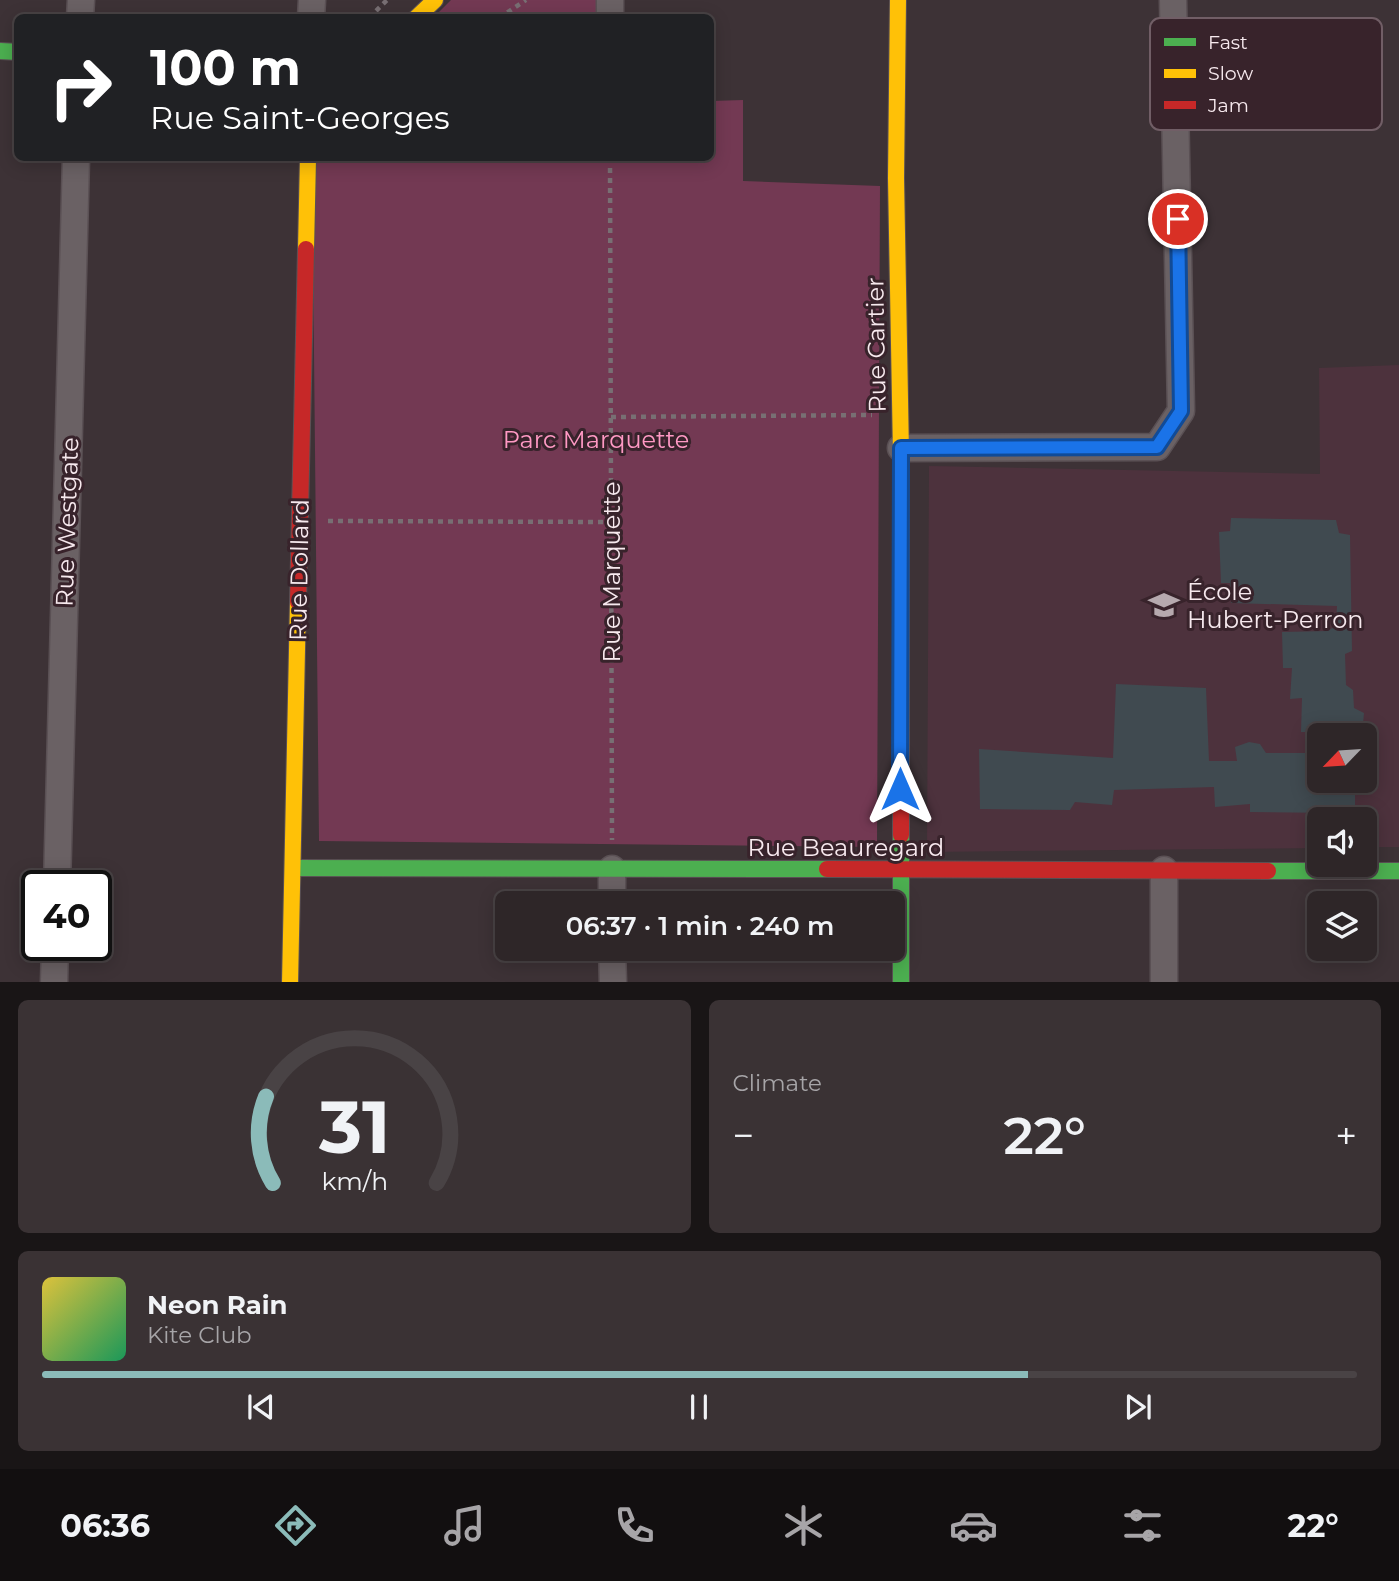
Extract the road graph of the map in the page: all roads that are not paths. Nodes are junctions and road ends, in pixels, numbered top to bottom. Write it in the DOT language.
graph roads {
  1 [pos="435,0"];
  2 [pos="898,0"];
  3 [pos="1173,0"];
  4 [pos="420,14"];
  5 [pos="1173,18"];
  6 [pos="1176,130"];
  7 [pos="76,161"];
  8 [pos="308,161"];
  9 [pos="901,448"];
  10 [pos="293,868"];
  11 [pos="612,869"];
  12 [pos="900,869"];
  13 [pos="57,870"];
  14 [pos="1164,870"];
  15 [pos="1399,871"];
  16 [pos="612,891"];
  17 [pos="55,961"];
  18 [pos="612,961"];
  19 [pos="54,982"];
  20 [pos="290,982"];
  21 [pos="613,982"];
  22 [pos="901,982"];
  23 [pos="1164,982"];
  1 -- 4 [label="street"];
  2 -- 9 [label="street, Rue Cartier"];
  3 -- 5 [label="street"];
  6 -- 9 [label="street"];
  7 -- 13 [label="street, Rue Westgate"];
  8 -- 10 [label="street, Rue Dollard"];
  9 -- 12 [label="street, Rue Cartier"];
  10 -- 11 [label="street, Rue Beauregard"];
  10 -- 20 [label="street, Rue Dollard"];
  11 -- 12 [label="street, Rue Beauregard"];
  11 -- 16 [label="street"];
  12 -- 14 [label="street, Rue Beauregard"];
  12 -- 22 [label="street, Rue Cartier"];
  14 -- 15 [label="street, Rue Beauregard"];
  14 -- 23 [label="street"];
  17 -- 19 [label="street"];
  18 -- 21 [label="street"];
}
